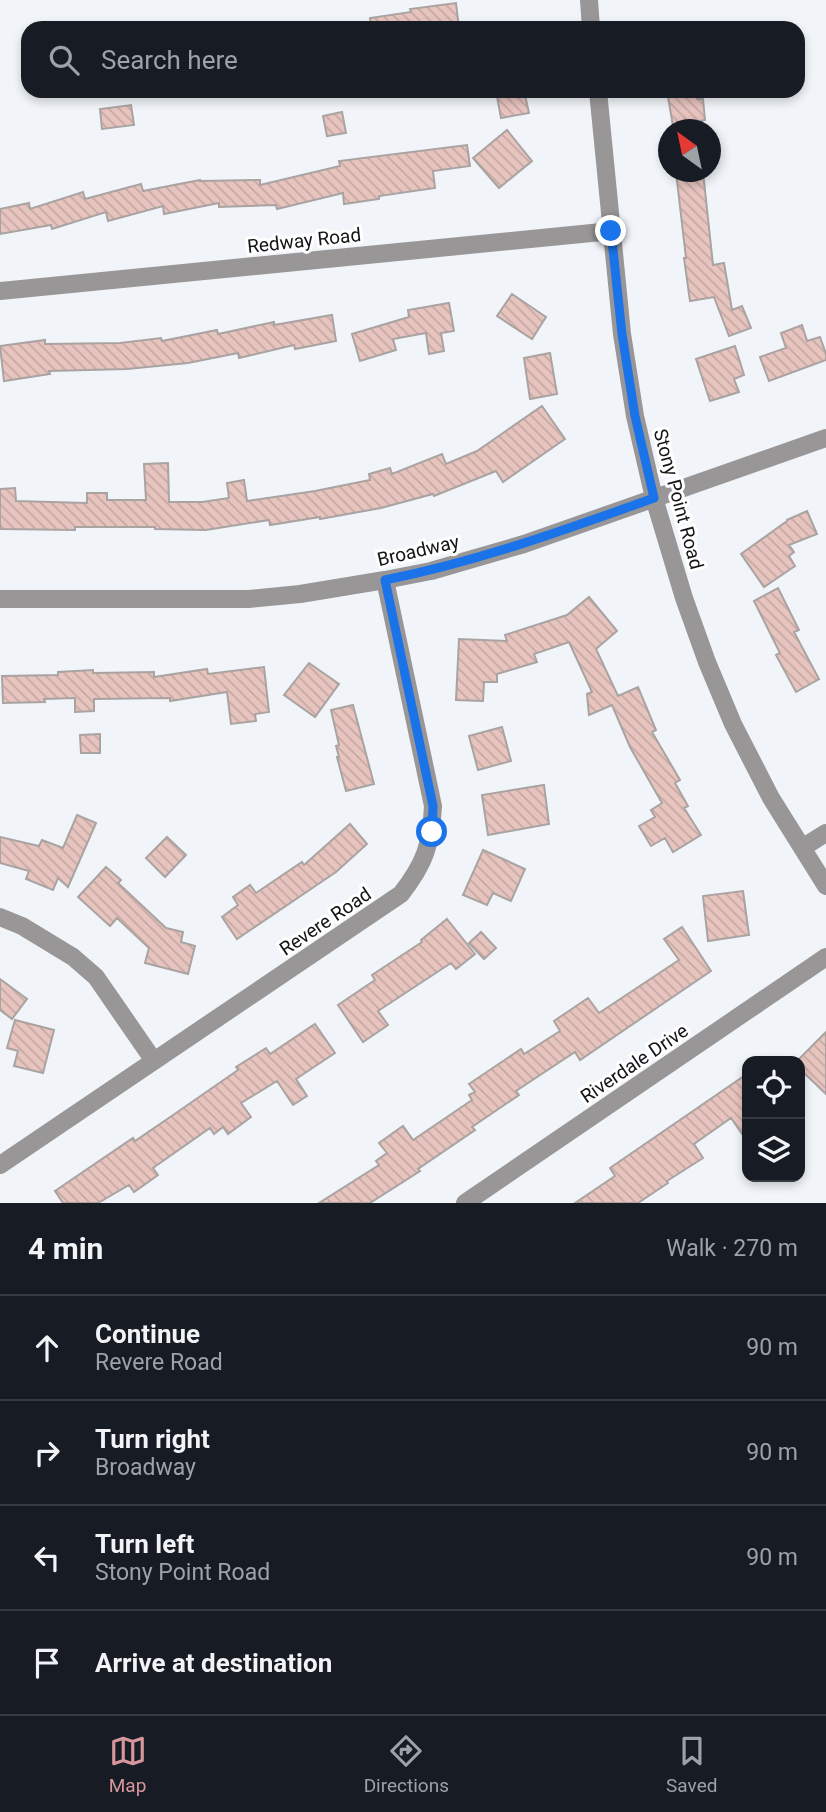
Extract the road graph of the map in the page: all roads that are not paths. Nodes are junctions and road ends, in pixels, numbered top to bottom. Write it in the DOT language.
graph roads {
  1 [pos="589,0"];
  2 [pos="590,21"];
  3 [pos="598,98"];
  4 [pos="611,231"];
  5 [pos="0,291"];
  6 [pos="826,438"];
  7 [pos="654,498"];
  8 [pos="385,580"];
  9 [pos="0,599"];
  10 [pos="826,833"];
  11 [pos="802,848"];
  12 [pos="826,886"];
  13 [pos="0,917"];
  14 [pos="826,957"];
  15 [pos="154,1061"];
  16 [pos="0,1165"];
  17 [pos="465,1203"];
  1 -- 2 [label="street"];
  3 -- 4 [label="street, Stony Point Road"];
  4 -- 5 [label="street, Redway Road"];
  4 -- 7 [label="street, Stony Point Road"];
  6 -- 7 [label="street, Broadway"];
  7 -- 8 [label="street, Broadway"];
  7 -- 11 [label="street, Stony Point Road"];
  8 -- 9 [label="street, Broadway"];
  8 -- 15 [label="street, Revere Road"];
  10 -- 11 [label="street"];
  11 -- 12 [label="street, Stony Point Road"];
  13 -- 15 [label="street"];
  14 -- 17 [label="street, Riverdale Drive"];
  15 -- 16 [label="street, Revere Road"];
}
